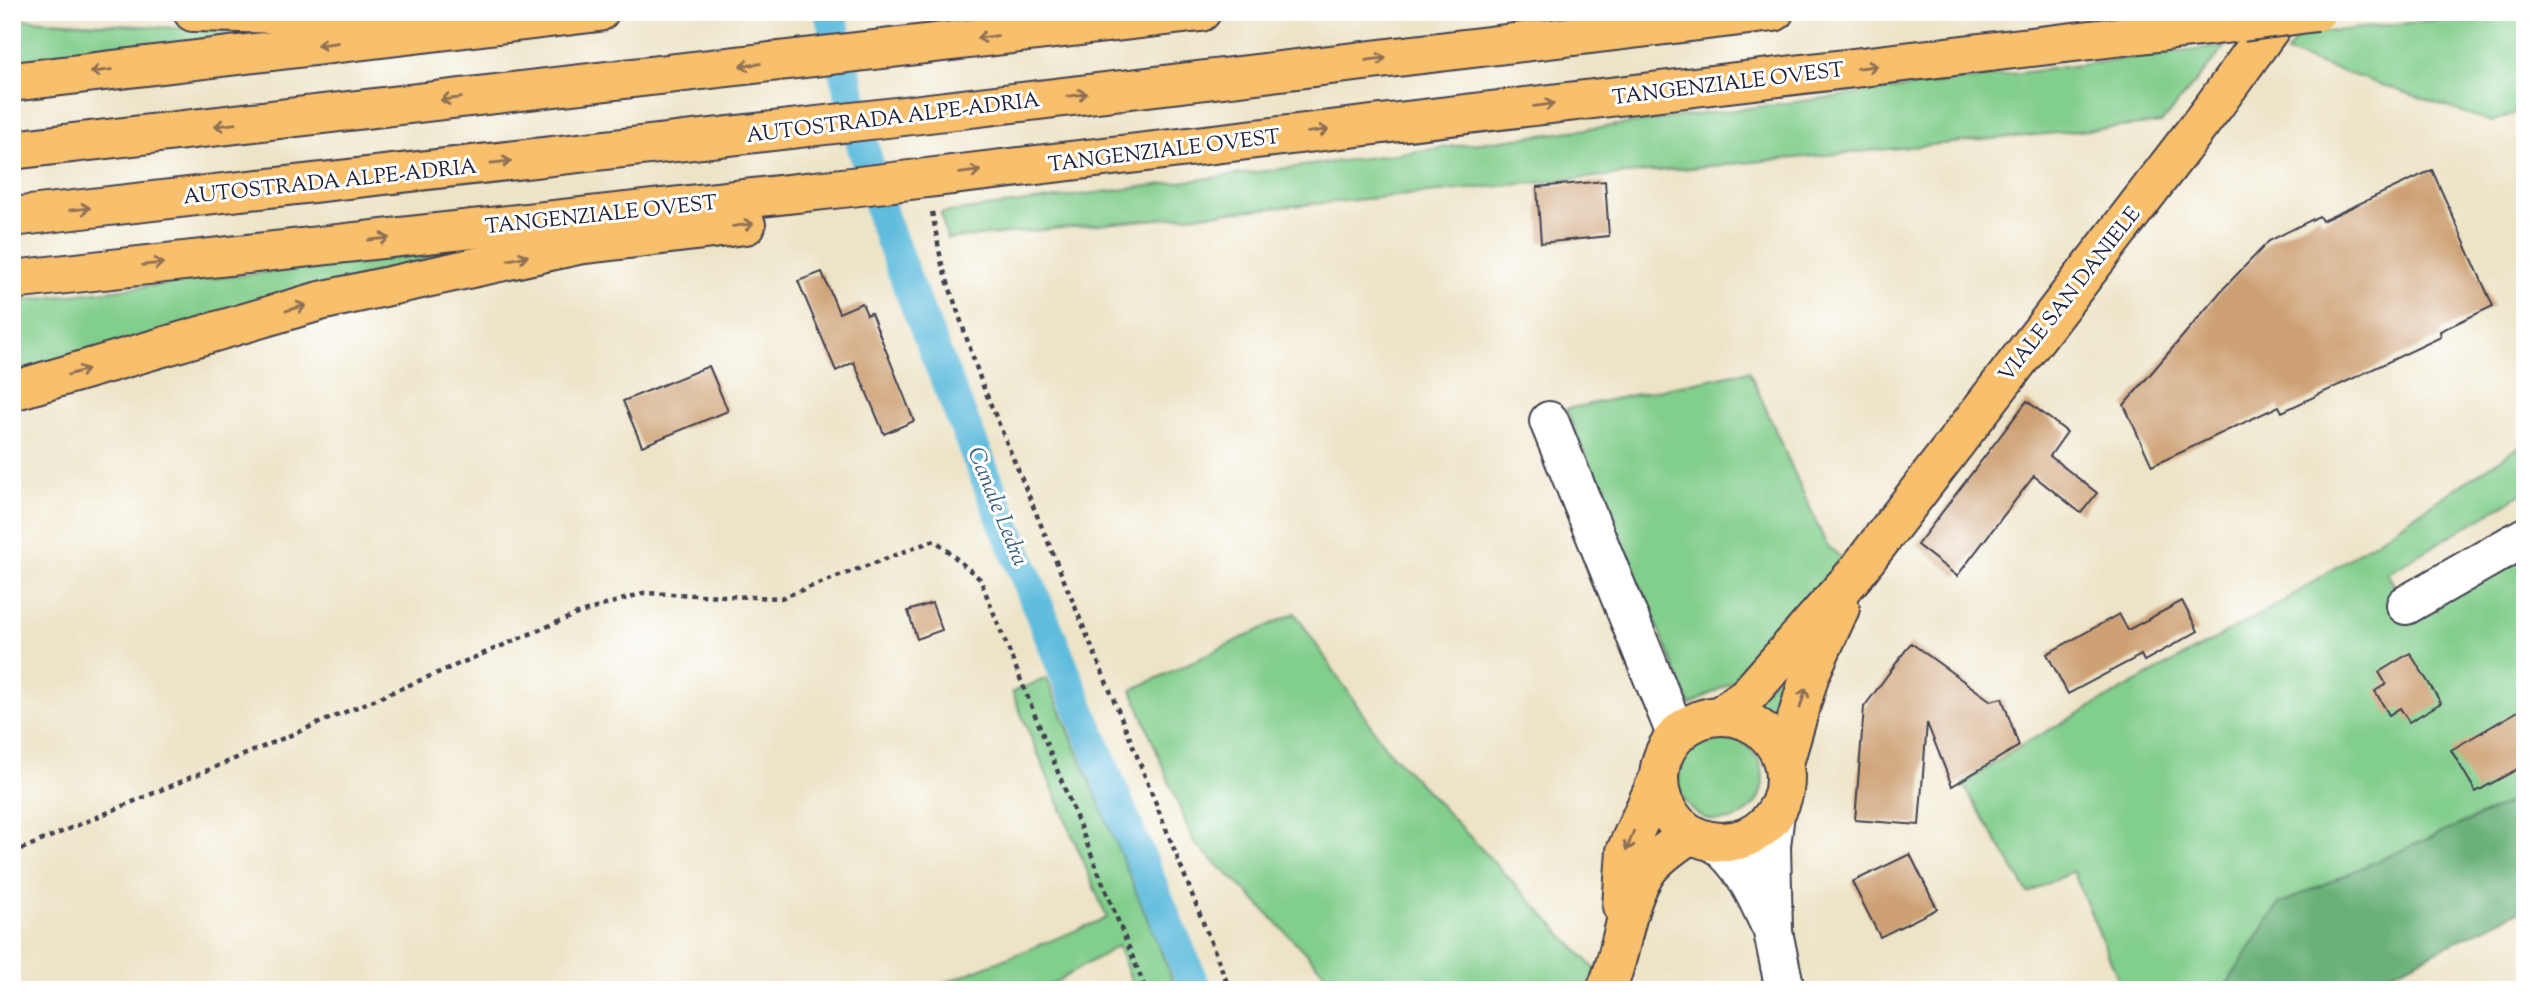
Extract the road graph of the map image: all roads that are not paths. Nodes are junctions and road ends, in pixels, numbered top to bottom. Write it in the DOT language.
graph roads {
  1 [pos="193,12"];
  2 [pos="599,12"];
  3 [pos="1201,12"];
  4 [pos="1774,12"];
  5 [pos="2282,12"];
  6 [pos="2316,12"];
  7 [pos="541,19"];
  8 [pos="12,82"];
  9 [pos="12,150"];
  10 [pos="835,188"];
  11 [pos="12,217"];
  12 [pos="12,280"];
  13 [pos="12,391"];
  14 [pos="1549,421"];
  15 [pos="2525,537"];
  16 [pos="1855,574"];
  17 [pos="2406,605"];
  18 [pos="1721,715"];
  19 [pos="1676,734"];
  20 [pos="1784,763"];
  21 [pos="1658,779"];
  22 [pos="1775,813"];
  23 [pos="1702,838"];
  24 [pos="1773,933"];
  25 [pos="1621,942"];
  26 [pos="1605,990"];
  27 [pos="1785,990"];
  1 -- 7 [label="main road"];
  2 -- 7 [label="main road"];
  3 -- 9 [label="main road, one-way"];
  11 -- 4 [label="main road, AUTOSTRADA ALPE-ADRIA, one-way"];
  5 -- 16 [label="main road, VIALE SAN DANIELE"];
  10 -- 6 [label="main road, TANGENZIALE OVEST, one-way, bridge"];
  7 -- 8 [label="main road, one-way"];
  12 -- 10 [label="main road, TANGENZIALE OVEST, one-way"];
  13 -- 10 [label="main road, one-way"];
  14 -- 19 [label="street"];
  15 -- 17 [label="street"];
  16 -- 18 [label="main road, VIALE SAN DANIELE"];
  20 -- 16 [label="main road, VIALE SAN DANIELE, one-way"];
  18 -- 19 [label="main road, VIALE SAN DANIELE"];
  18 -- 20 [label="main road"];
  19 -- 21 [label="main road"];
  20 -- 22 [label="main road, VIALE SAN DANIELE"];
  21 -- 23 [label="main road, VIALE SAN DANIELE"];
  21 -- 25 [label="main road, one-way"];
  22 -- 23 [label="main road"];
  22 -- 24 [label="street, VIALE SAN DANIELE"];
  23 -- 24 [label="street, VIALE SAN DANIELE"];
  23 -- 25 [label="main road"];
  24 -- 27 [label="street, VIALE SAN DANIELE"];
  25 -- 26 [label="main road"];
}
